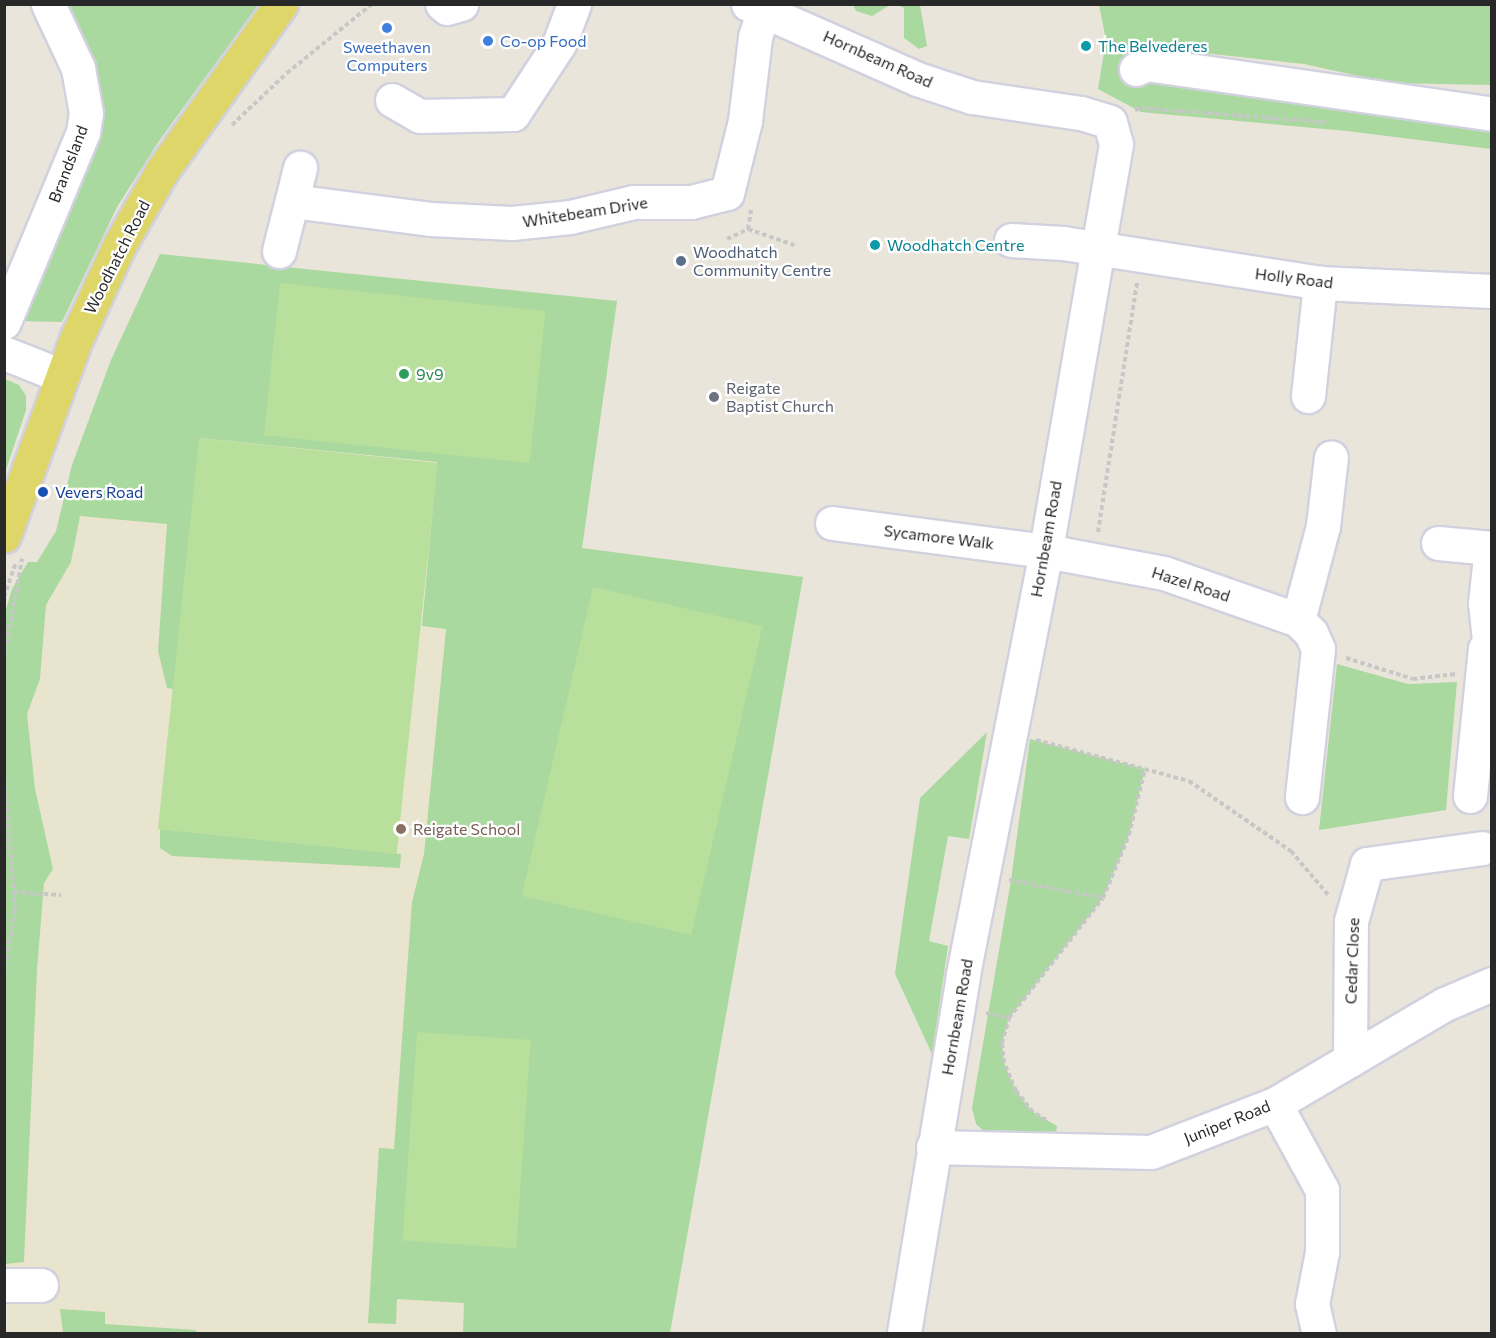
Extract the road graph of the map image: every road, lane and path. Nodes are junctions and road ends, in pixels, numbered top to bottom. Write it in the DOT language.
graph roads {
  1 [pos="48,4"];
  2 [pos="281,4"];
  3 [pos="372,4"];
  4 [pos="442,4"];
  5 [pos="461,4"];
  6 [pos="574,4"];
  7 [pos="756,7"];
  8 [pos="1136,69"];
  9 [pos="392,100"];
  10 [pos="1491,114"];
  11 [pos="1110,122"];
  12 [pos="1328,122"];
  13 [pos="224,134"];
  14 [pos="300,168"];
  15 [pos="752,200"];
  16 [pos="292,201"];
  17 [pos="748,229"];
  18 [pos="727,239"];
  19 [pos="1011,240"];
  20 [pos="794,245"];
  21 [pos="1098,248"];
  22 [pos="279,251"];
  23 [pos="1141,258"];
  24 [pos="1320,283"];
  25 [pos="1491,291"];
  26 [pos="4,322"];
  27 [pos="4,353"];
  28 [pos="62,376"];
  29 [pos="1308,396"];
  30 [pos="1331,457"];
  31 [pos="832,523"];
  32 [pos="1438,543"];
  33 [pos="14,545"];
  34 [pos="1491,548"];
  35 [pos="1046,551"];
  36 [pos="1093,560"];
  37 [pos="1298,620"];
  38 [pos="1318,649"];
  39 [pos="1488,651"];
  40 [pos="4,657"];
  41 [pos="1010,733"];
  42 [pos="1145,769"];
  43 [pos="4,771"];
  44 [pos="1470,796"];
  45 [pos="1302,797"];
  46 [pos="1482,848"];
  47 [pos="983,874"];
  48 [pos="14,892"];
  49 [pos="61,895"];
  50 [pos="1103,898"];
  51 [pos="1351,921"];
  52 [pos="4,975"];
  53 [pos="1491,984"];
  54 [pos="1350,1060"];
  55 [pos="1275,1104"];
  56 [pos="933,1147"];
  57 [pos="1053,1150"];
  58 [pos="4,1285"];
  59 [pos="41,1285"];
  60 [pos="904,1334"];
  61 [pos="1319,1334"];
  1 -- 26 [label="street, Brandsland"];
  2 -- 28 [label="main road, Woodhatch Road"];
  3 -- 13 [label="path"];
  4 -- 5 [label="street"];
  6 -- 9 [label="street"];
  7 -- 11 [label="street, Hornbeam Road"];
  7 -- 16 [label="street, Whitebeam Drive"];
  8 -- 10 [label="street"];
  11 -- 12 [label="path"];
  11 -- 21 [label="street, Hornbeam Road"];
  14 -- 16 [label="street"];
  15 -- 17 [label="path"];
  16 -- 22 [label="street"];
  17 -- 18 [label="path"];
  17 -- 20 [label="path"];
  19 -- 21 [label="street, Holly Road"];
  21 -- 23 [label="street, Holly Road"];
  21 -- 35 [label="street, Hornbeam Road"];
  23 -- 24 [label="street, Holly Road"];
  23 -- 36 [label="path"];
  24 -- 25 [label="street, Holly Road"];
  24 -- 29 [label="street"];
  27 -- 28 [label="street"];
  28 -- 33 [label="main road, Woodhatch Road"];
  30 -- 37 [label="street"];
  31 -- 35 [label="street, Sycamore Walk"];
  32 -- 34 [label="street"];
  33 -- 40 [label="path"];
  34 -- 39 [label="street"];
  35 -- 36 [label="street, Hazel Road"];
  35 -- 41 [label="street, Hornbeam Road"];
  36 -- 37 [label="street, Hazel Road"];
  37 -- 38 [label="street"];
  38 -- 39 [label="path"];
  38 -- 45 [label="street"];
  39 -- 44 [label="street"];
  41 -- 42 [label="path"];
  41 -- 47 [label="street, Hornbeam Road"];
  42 -- 50 [label="path"];
  42 -- 51 [label="path"];
  43 -- 48 [label="path"];
  46 -- 51 [label="street, Cedar Close"];
  47 -- 50 [label="path"];
  47 -- 56 [label="street, Hornbeam Road"];
  48 -- 49 [label="path"];
  48 -- 52 [label="path"];
  50 -- 57 [label="path"];
  51 -- 54 [label="street, Cedar Close"];
  53 -- 54 [label="street, Juniper Road"];
  54 -- 55 [label="street, Juniper Road"];
  55 -- 57 [label="street, Juniper Road"];
  55 -- 61 [label="street"];
  56 -- 57 [label="street, Juniper Road"];
  56 -- 60 [label="street, Hornbeam Road"];
  58 -- 59 [label="street"];
}
